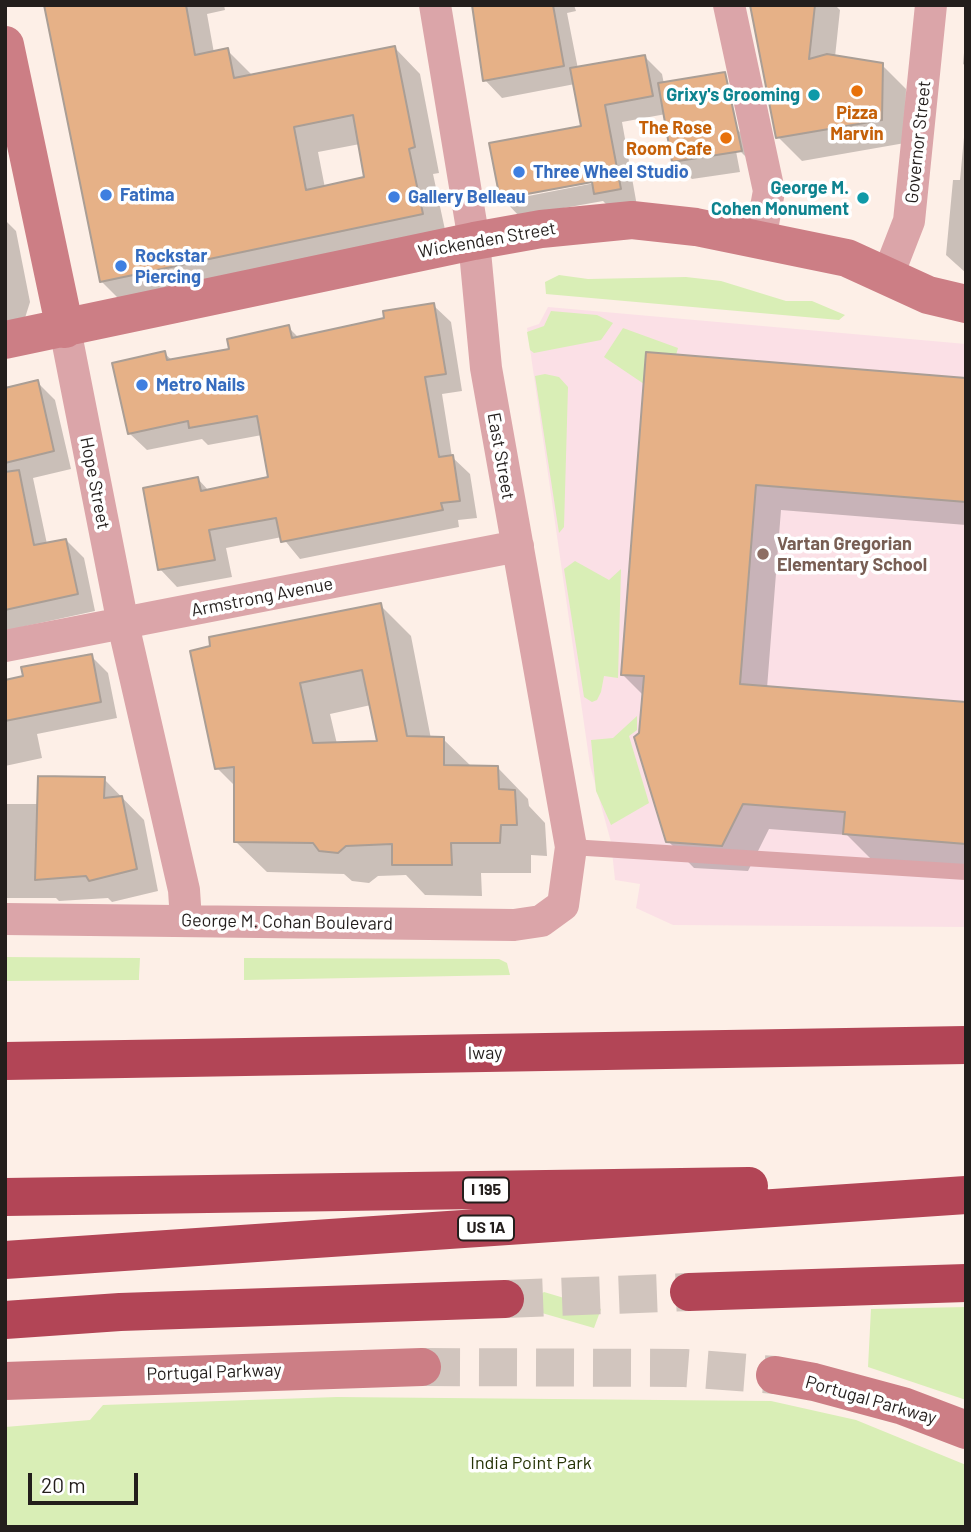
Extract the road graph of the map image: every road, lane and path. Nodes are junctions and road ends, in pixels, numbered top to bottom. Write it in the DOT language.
graph roads {
  1 [pos="435,5"];
  2 [pos="729,5"];
  3 [pos="931,5"];
  4 [pos="6,50"];
  5 [pos="760,240"];
  6 [pos="474,241"];
  7 [pos="888,275"];
  8 [pos="966,304"];
  9 [pos="65,329"];
  10 [pos="5,340"];
  11 [pos="518,546"];
  12 [pos="123,624"];
  13 [pos="5,646"];
  14 [pos="570,847"];
  15 [pos="966,872"];
  16 [pos="563,905"];
  17 [pos="5,919"];
  18 [pos="186,920"];
  19 [pos="5,1038"];
  20 [pos="966,1043"];
  21 [pos="244,1057"];
  22 [pos="5,1061"];
  23 [pos="966,1182"];
  24 [pos="966,1195"];
  25 [pos="5,1197"];
  26 [pos="5,1260"];
  27 [pos="966,1283"];
  28 [pos="689,1292"];
  29 [pos="505,1299"];
  30 [pos="5,1320"];
  31 [pos="422,1367"];
  32 [pos="775,1375"];
  33 [pos="5,1381"];
  34 [pos="966,1430"];
  1 -- 6 [label="street, East Street"];
  2 -- 5 [label="street"];
  3 -- 7 [label="street, Governor Street"];
  4 -- 9 [label="main road, Hope Street"];
  5 -- 6 [label="main road, Wickenden Street"];
  5 -- 7 [label="main road, Wickenden Street"];
  6 -- 9 [label="main road, Wickenden Street"];
  6 -- 11 [label="street, East Street"];
  7 -- 8 [label="main road, Wickenden Street"];
  9 -- 10 [label="main road, Wickenden Street"];
  9 -- 12 [label="street, Hope Street"];
  11 -- 12 [label="street, Armstrong Avenue"];
  11 -- 14 [label="street, East Street"];
  12 -- 13 [label="street, Armstrong Avenue"];
  12 -- 18 [label="street, Hope Street"];
  14 -- 15 [label="lane"];
  14 -- 16 [label="street, East Street"];
  16 -- 18 [label="street, George M. Cohan Boulevard"];
  17 -- 18 [label="street, George M. Cohan Boulevard"];
  19 -- 21 [label="highway"];
  20 -- 21 [label="highway, Iway"];
  21 -- 22 [label="highway, Iway"];
  23 -- 25 [label="highway, I 195"];
  24 -- 26 [label="highway, US 1A"];
  27 -- 28 [label="highway"];
  29 -- 30 [label="highway"];
  31 -- 33 [label="main road, Portugal Parkway"];
  32 -- 34 [label="main road, Portugal Parkway"];
}
